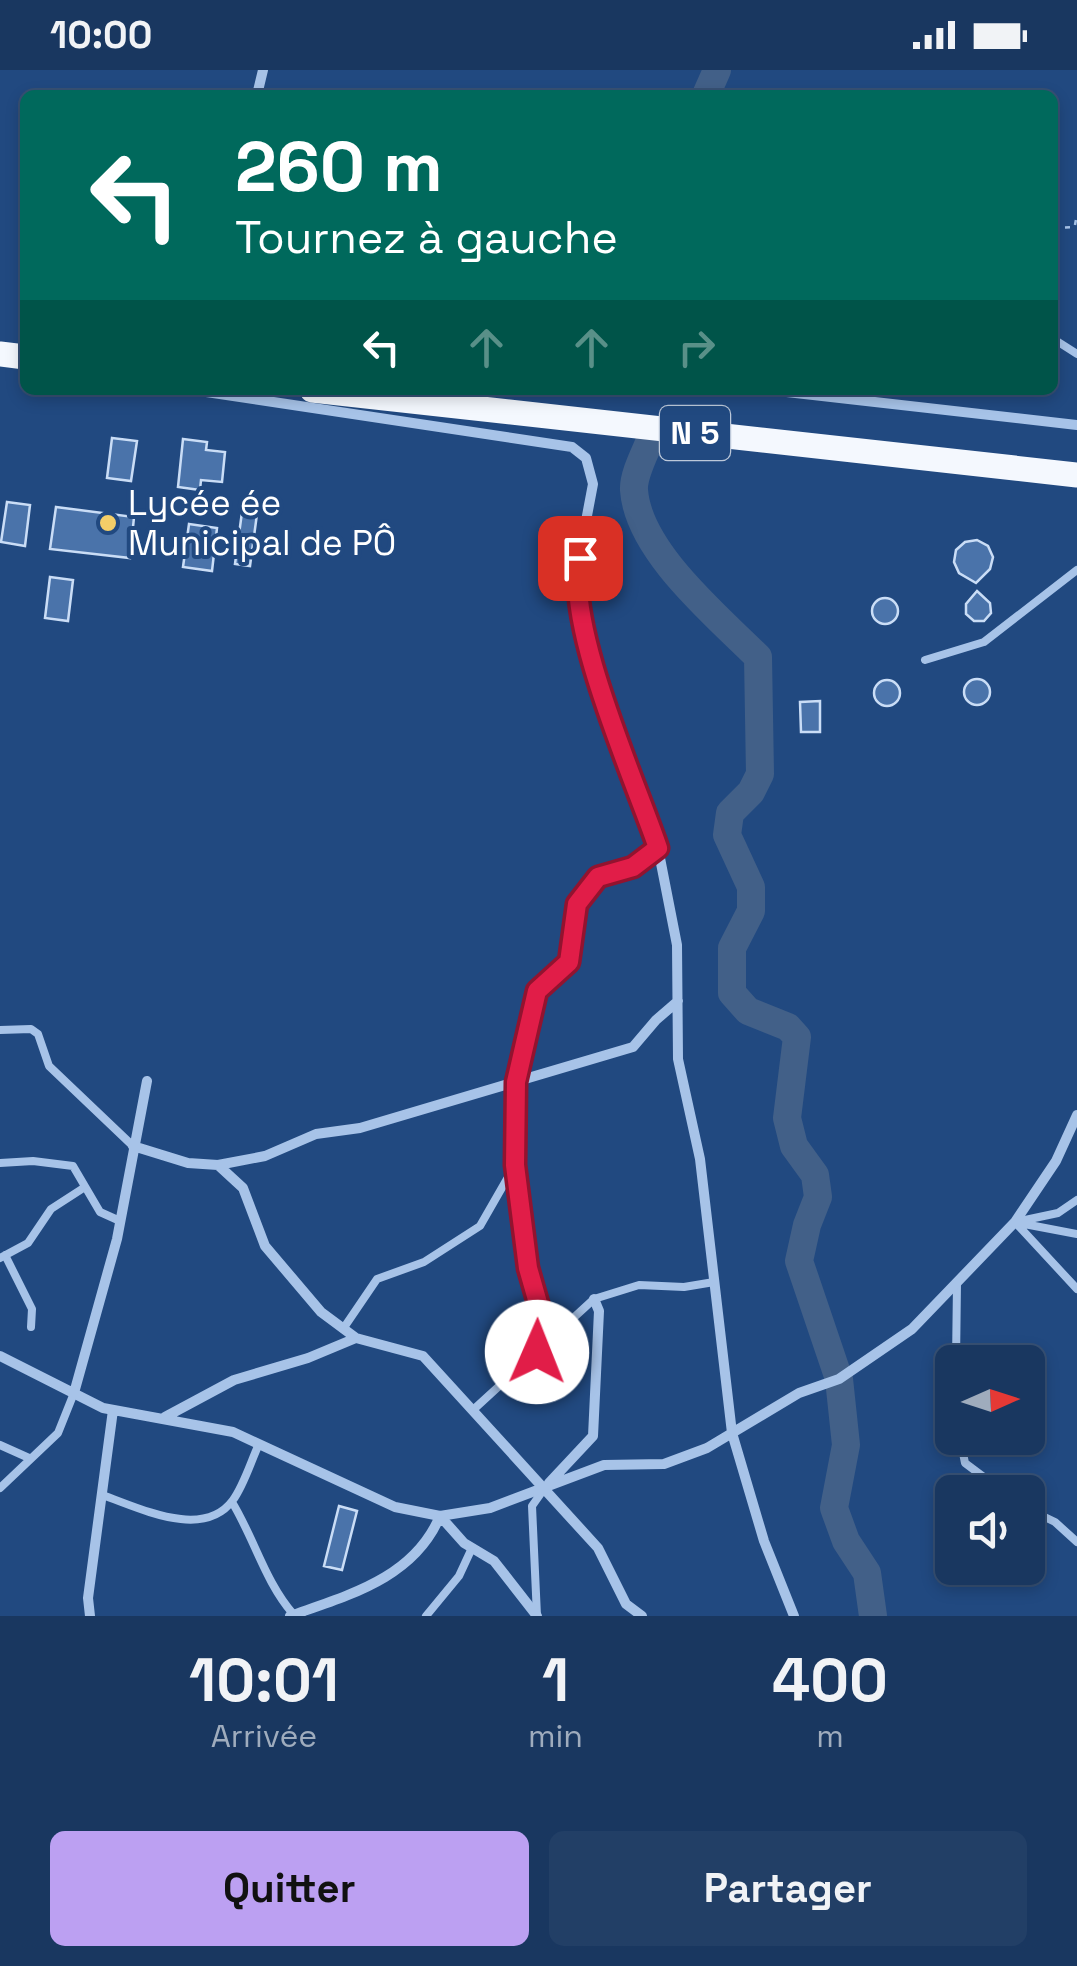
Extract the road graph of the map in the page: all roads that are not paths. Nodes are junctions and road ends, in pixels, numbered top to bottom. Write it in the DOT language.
graph roads {
  1 [pos="228,395"];
  2 [pos="357,395"];
  3 [pos="811,395"];
  4 [pos="1077,426"];
  5 [pos="1077,475"];
  6 [pos="1077,570"];
  7 [pos="924,660"];
  8 [pos="658,848"];
  9 [pos="678,1001"];
  10 [pos="0,1030"];
  11 [pos="147,1081"];
  12 [pos="516,1082"];
  13 [pos="1077,1116"];
  14 [pos="1077,1137"];
  15 [pos="133,1146"];
  16 [pos="1062,1147"];
  17 [pos="0,1163"];
  18 [pos="218,1165"];
  19 [pos="515,1165"];
  20 [pos="85,1187"];
  21 [pos="1077,1200"];
  22 [pos="120,1221"];
  23 [pos="1015,1222"];
  24 [pos="1077,1234"];
  25 [pos="2,1256"];
  26 [pos="714,1282"];
  27 [pos="957,1282"];
  28 [pos="1077,1289"];
  29 [pos="594,1299"];
  30 [pos="31,1327"];
  31 [pos="344,1329"];
  32 [pos="356,1338"];
  33 [pos="956,1345"];
  34 [pos="537,1352"];
  35 [pos="0,1356"];
  36 [pos="74,1393"];
  37 [pos="112,1410"];
  38 [pos="473,1410"];
  39 [pos="165,1417"];
  40 [pos="732,1434"];
  41 [pos="0,1444"];
  42 [pos="259,1444"];
  43 [pos="963,1455"];
  44 [pos="29,1458"];
  45 [pos="981,1475"];
  46 [pos="0,1488"];
  47 [pos="545,1488"];
  48 [pos="102,1496"];
  49 [pos="232,1502"];
  50 [pos="440,1516"];
  51 [pos="1045,1517"];
  52 [pos="1077,1542"];
  53 [pos="472,1548"];
  54 [pos="292,1615"];
  55 [pos="90,1616"];
  56 [pos="426,1616"];
  57 [pos="537,1616"];
  58 [pos="642,1616"];
  59 [pos="794,1616"];
  1 -- 8 [label="street"];
  2 -- 5 [label="highway, N 5"];
  3 -- 4 [label="street"];
  6 -- 7 [label="lane"];
  8 -- 9 [label="street"];
  8 -- 12 [label="lane"];
  9 -- 12 [label="street"];
  9 -- 26 [label="street"];
  10 -- 15 [label="lane"];
  11 -- 15 [label="street"];
  12 -- 18 [label="street"];
  12 -- 19 [label="lane"];
  13 -- 16 [label="street"];
  14 -- 16 [label="lane"];
  15 -- 18 [label="street"];
  15 -- 22 [label="street"];
  16 -- 23 [label="street"];
  17 -- 20 [label="lane"];
  18 -- 31 [label="street"];
  19 -- 31 [label="lane"];
  19 -- 34 [label="lane"];
  20 -- 22 [label="lane"];
  20 -- 25 [label="lane"];
  21 -- 23 [label="lane"];
  22 -- 36 [label="street"];
  23 -- 24 [label="lane"];
  23 -- 27 [label="street"];
  23 -- 28 [label="lane"];
  25 -- 30 [label="lane"];
  26 -- 29 [label="lane"];
  26 -- 40 [label="street"];
  27 -- 33 [label="lane"];
  27 -- 40 [label="street"];
  29 -- 34 [label="lane"];
  29 -- 47 [label="street"];
  31 -- 32 [label="street"];
  32 -- 38 [label="street"];
  32 -- 39 [label="street"];
  34 -- 38 [label="lane"];
  35 -- 36 [label="street"];
  36 -- 37 [label="street"];
  36 -- 44 [label="lane"];
  37 -- 39 [label="street"];
  37 -- 48 [label="street"];
  38 -- 47 [label="street"];
  39 -- 42 [label="street"];
  40 -- 47 [label="street"];
  40 -- 59 [label="street"];
  41 -- 44 [label="lane"];
  42 -- 49 [label="lane"];
  42 -- 50 [label="street"];
  43 -- 45 [label="lane"];
  44 -- 46 [label="lane"];
  47 -- 50 [label="street"];
  47 -- 57 [label="lane"];
  47 -- 58 [label="street"];
  48 -- 49 [label="lane"];
  48 -- 55 [label="street"];
  49 -- 54 [label="lane"];
  50 -- 53 [label="street"];
  50 -- 54 [label="street"];
  51 -- 52 [label="lane"];
  53 -- 56 [label="lane"];
  53 -- 57 [label="street"];
}
